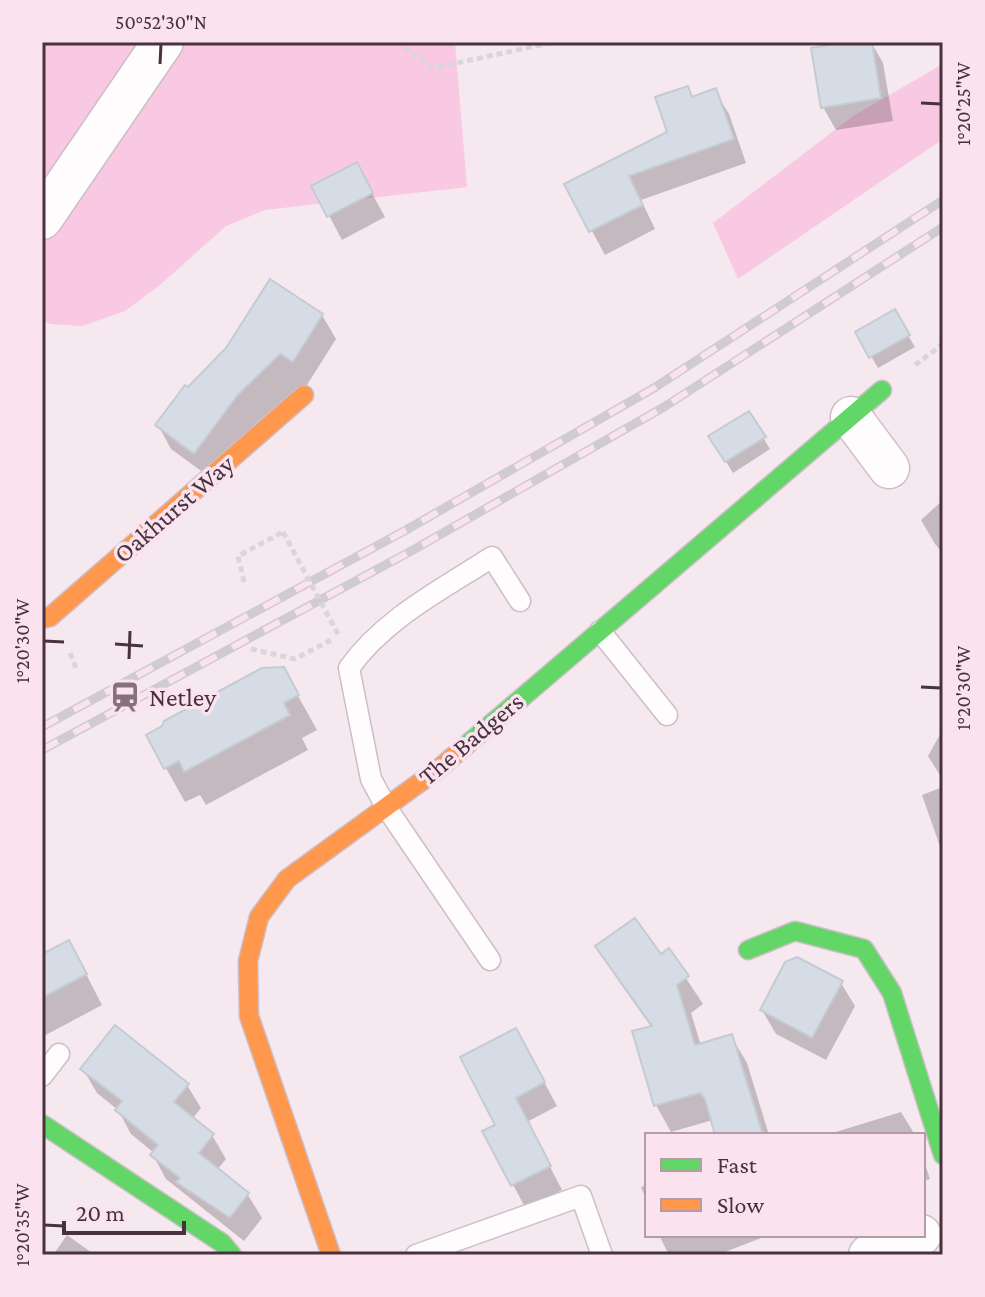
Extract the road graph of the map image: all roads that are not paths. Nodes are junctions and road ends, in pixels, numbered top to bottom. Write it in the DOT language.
graph roads {
  1 [pos="163,42"];
  2 [pos="42,219"];
  3 [pos="882,390"];
  4 [pos="304,395"];
  5 [pos="851,417"];
  6 [pos="889,468"];
  7 [pos="520,601"];
  8 [pos="42,619"];
  9 [pos="600,631"];
  10 [pos="667,715"];
  11 [pos="386,807"];
  12 [pos="748,950"];
  13 [pos="490,960"];
  14 [pos="59,1054"];
  15 [pos="42,1076"];
  16 [pos="42,1124"];
  17 [pos="943,1155"];
  18 [pos="917,1237"];
  19 [pos="232,1255"];
  20 [pos="331,1255"];
  21 [pos="416,1255"];
  22 [pos="602,1255"];
  23 [pos="869,1255"];
  1 -- 2 [label="street"];
  3 -- 5 [label="street, The Badgers"];
  4 -- 8 [label="street, Oakhurst Way"];
  5 -- 6 [label="street"];
  5 -- 9 [label="street, The Badgers"];
  7 -- 11 [label="lane"];
  9 -- 10 [label="lane"];
  9 -- 11 [label="street, The Badgers"];
  11 -- 13 [label="lane"];
  11 -- 20 [label="street, The Badgers"];
  12 -- 17 [label="street"];
  14 -- 15 [label="lane"];
  16 -- 19 [label="street"];
  18 -- 23 [label="street"];
  21 -- 22 [label="lane"];
}
